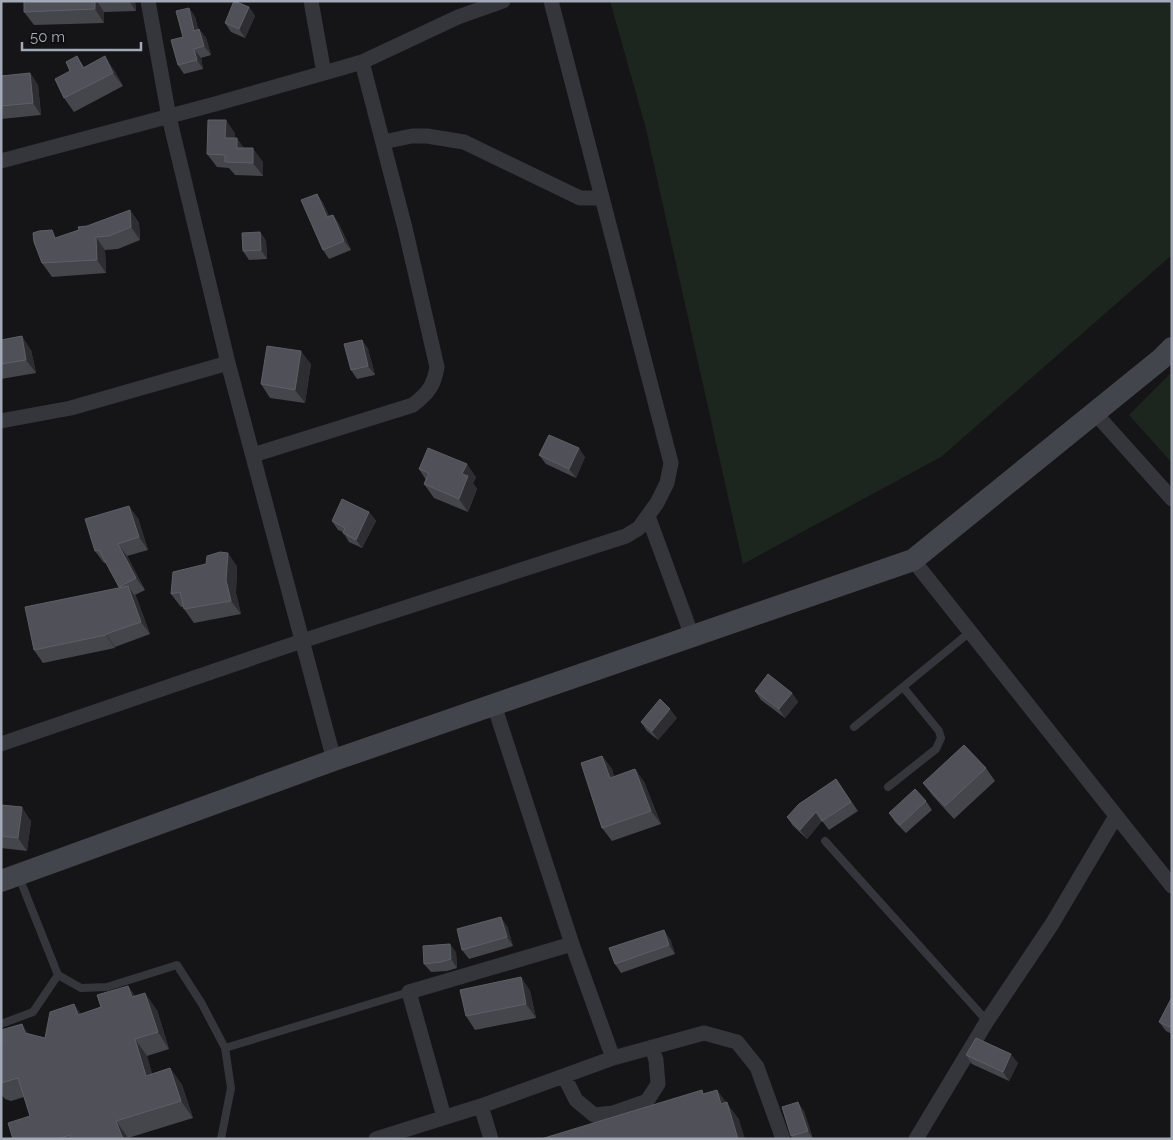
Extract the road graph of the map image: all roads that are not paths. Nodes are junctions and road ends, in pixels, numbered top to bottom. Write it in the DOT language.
graph roads {
  1 [pos="148,1"];
  2 [pos="310,1"];
  3 [pos="503,1"];
  4 [pos="550,1"];
  5 [pos="362,62"];
  6 [pos="324,73"];
  7 [pos="170,116"];
  8 [pos="383,142"];
  9 [pos="1,162"];
  10 [pos="602,198"];
  11 [pos="1172,348"];
  12 [pos="228,363"];
  13 [pos="1095,413"];
  14 [pos="1,421"];
  15 [pos="252,455"];
  16 [pos="1172,499"];
  17 [pos="648,516"];
  18 [pos="914,560"];
  19 [pos="970,632"];
  20 [pos="692,636"];
  21 [pos="302,641"];
  22 [pos="902,687"];
  23 [pos="494,705"];
  24 [pos="854,727"];
  25 [pos="1,744"];
  26 [pos="334,760"];
  27 [pos="888,787"];
  28 [pos="1116,816"];
  29 [pos="825,841"];
  30 [pos="10,878"];
  31 [pos="1172,886"];
  32 [pos="572,944"];
  33 [pos="58,975"];
  34 [pos="408,992"];
  35 [pos="987,1021"];
  36 [pos="1,1024"];
  37 [pos="652,1047"];
  38 [pos="225,1048"];
  39 [pos="613,1058"];
  40 [pos="564,1076"];
  41 [pos="481,1106"];
  42 [pos="444,1118"];
  43 [pos="221,1139"];
  44 [pos="376,1139"];
  45 [pos="491,1139"];
  46 [pos="782,1139"];
  47 [pos="916,1139"];
  1 -- 7 [label="street"];
  2 -- 6 [label="street"];
  3 -- 5 [label="street"];
  4 -- 10 [label="street"];
  5 -- 6 [label="street"];
  5 -- 8 [label="street"];
  6 -- 7 [label="street"];
  7 -- 9 [label="street"];
  7 -- 12 [label="street"];
  8 -- 10 [label="street"];
  8 -- 15 [label="street"];
  10 -- 17 [label="street"];
  11 -- 13 [label="street"];
  12 -- 14 [label="street"];
  12 -- 15 [label="street"];
  13 -- 16 [label="street"];
  13 -- 18 [label="street"];
  15 -- 21 [label="street"];
  17 -- 20 [label="street"];
  17 -- 21 [label="street"];
  18 -- 19 [label="street"];
  18 -- 20 [label="street"];
  19 -- 22 [label="lane"];
  19 -- 28 [label="street"];
  20 -- 23 [label="street"];
  21 -- 25 [label="street"];
  21 -- 26 [label="street"];
  22 -- 24 [label="lane"];
  22 -- 27 [label="lane"];
  23 -- 26 [label="street"];
  23 -- 32 [label="street"];
  26 -- 30 [label="street"];
  28 -- 31 [label="street"];
  28 -- 35 [label="street"];
  29 -- 35 [label="lane"];
  30 -- 33 [label="lane"];
  32 -- 34 [label="street"];
  32 -- 39 [label="street"];
  33 -- 36 [label="lane"];
  33 -- 38 [label="lane"];
  34 -- 38 [label="lane"];
  34 -- 42 [label="street"];
  35 -- 47 [label="street"];
  37 -- 39 [label="street"];
  37 -- 40 [label="street"];
  37 -- 46 [label="street"];
  38 -- 43 [label="lane"];
  39 -- 40 [label="street"];
  40 -- 41 [label="street"];
  41 -- 42 [label="street"];
  41 -- 45 [label="street"];
  42 -- 44 [label="street"];
}
